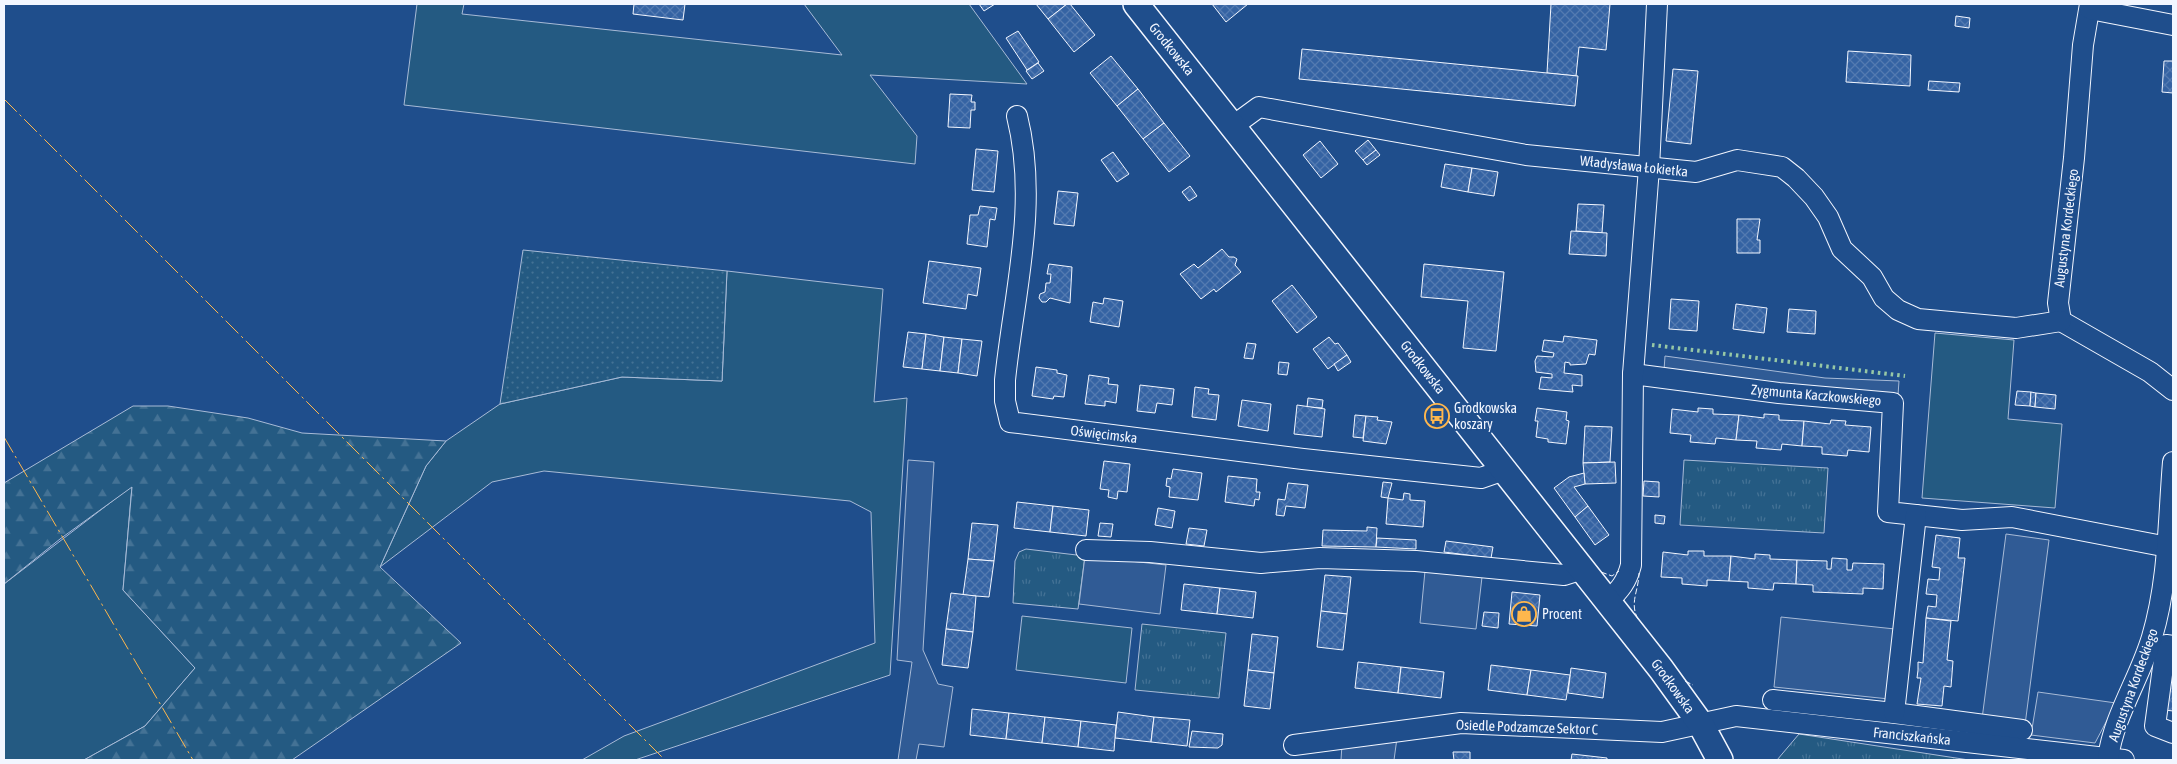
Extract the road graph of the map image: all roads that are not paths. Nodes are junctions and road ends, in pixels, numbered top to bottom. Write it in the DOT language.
graph roads {
  1 [pos="1136,4"];
  2 [pos="1657,4"];
  3 [pos="2090,6"];
  4 [pos="2173,25"];
  5 [pos="1017,116"];
  6 [pos="1232,126"];
  7 [pos="1648,168"];
  8 [pos="2061,320"];
  9 [pos="1633,374"];
  10 [pos="2173,390"];
  11 [pos="2173,462"];
  12 [pos="1504,470"];
  13 [pos="1916,515"];
  14 [pos="2170,547"];
  15 [pos="1086,550"];
  16 [pos="1583,569"];
  17 [pos="1608,601"];
  18 [pos="2173,646"];
  19 [pos="1773,700"];
  20 [pos="1894,713"];
  21 [pos="1700,723"];
  22 [pos="2022,730"];
  23 [pos="2173,733"];
  24 [pos="1294,745"];
  25 [pos="2116,759"];
  26 [pos="1720,760"];
  1 -- 6 [label="main road, Grodkowska"];
  2 -- 7 [label="street"];
  3 -- 4 [label="street"];
  3 -- 8 [label="street, Augustyna Kordeckiego"];
  5 -- 12 [label="street, Oświęcimska"];
  6 -- 7 [label="street, Władysława Łokietka"];
  6 -- 12 [label="main road, Grodkowska"];
  7 -- 8 [label="street, Władysława Łokietka"];
  7 -- 9 [label="street"];
  8 -- 10 [label="street"];
  9 -- 13 [label="street, Zygmunta Kaczkowskiego"];
  9 -- 17 [label="street"];
  11 -- 14 [label="street, Augustyna Kordeckiego"];
  12 -- 16 [label="main road, Grodkowska"];
  13 -- 14 [label="street, Zygmunta Kaczkowskiego"];
  13 -- 20 [label="street"];
  14 -- 25 [label="street, Augustyna Kordeckiego"];
  15 -- 16 [label="street"];
  16 -- 17 [label="main road, Grodkowska"];
  17 -- 21 [label="main road, Grodkowska"];
  18 -- 23 [label="street"];
  19 -- 20 [label="street, Franciszkańska"];
  20 -- 22 [label="street, Franciszkańska"];
  21 -- 24 [label="street, Osiedle Podzamcze Sektor C"];
  21 -- 25 [label="street, Franciszkańska"];
  21 -- 26 [label="main road, Grodkowska"];
}
